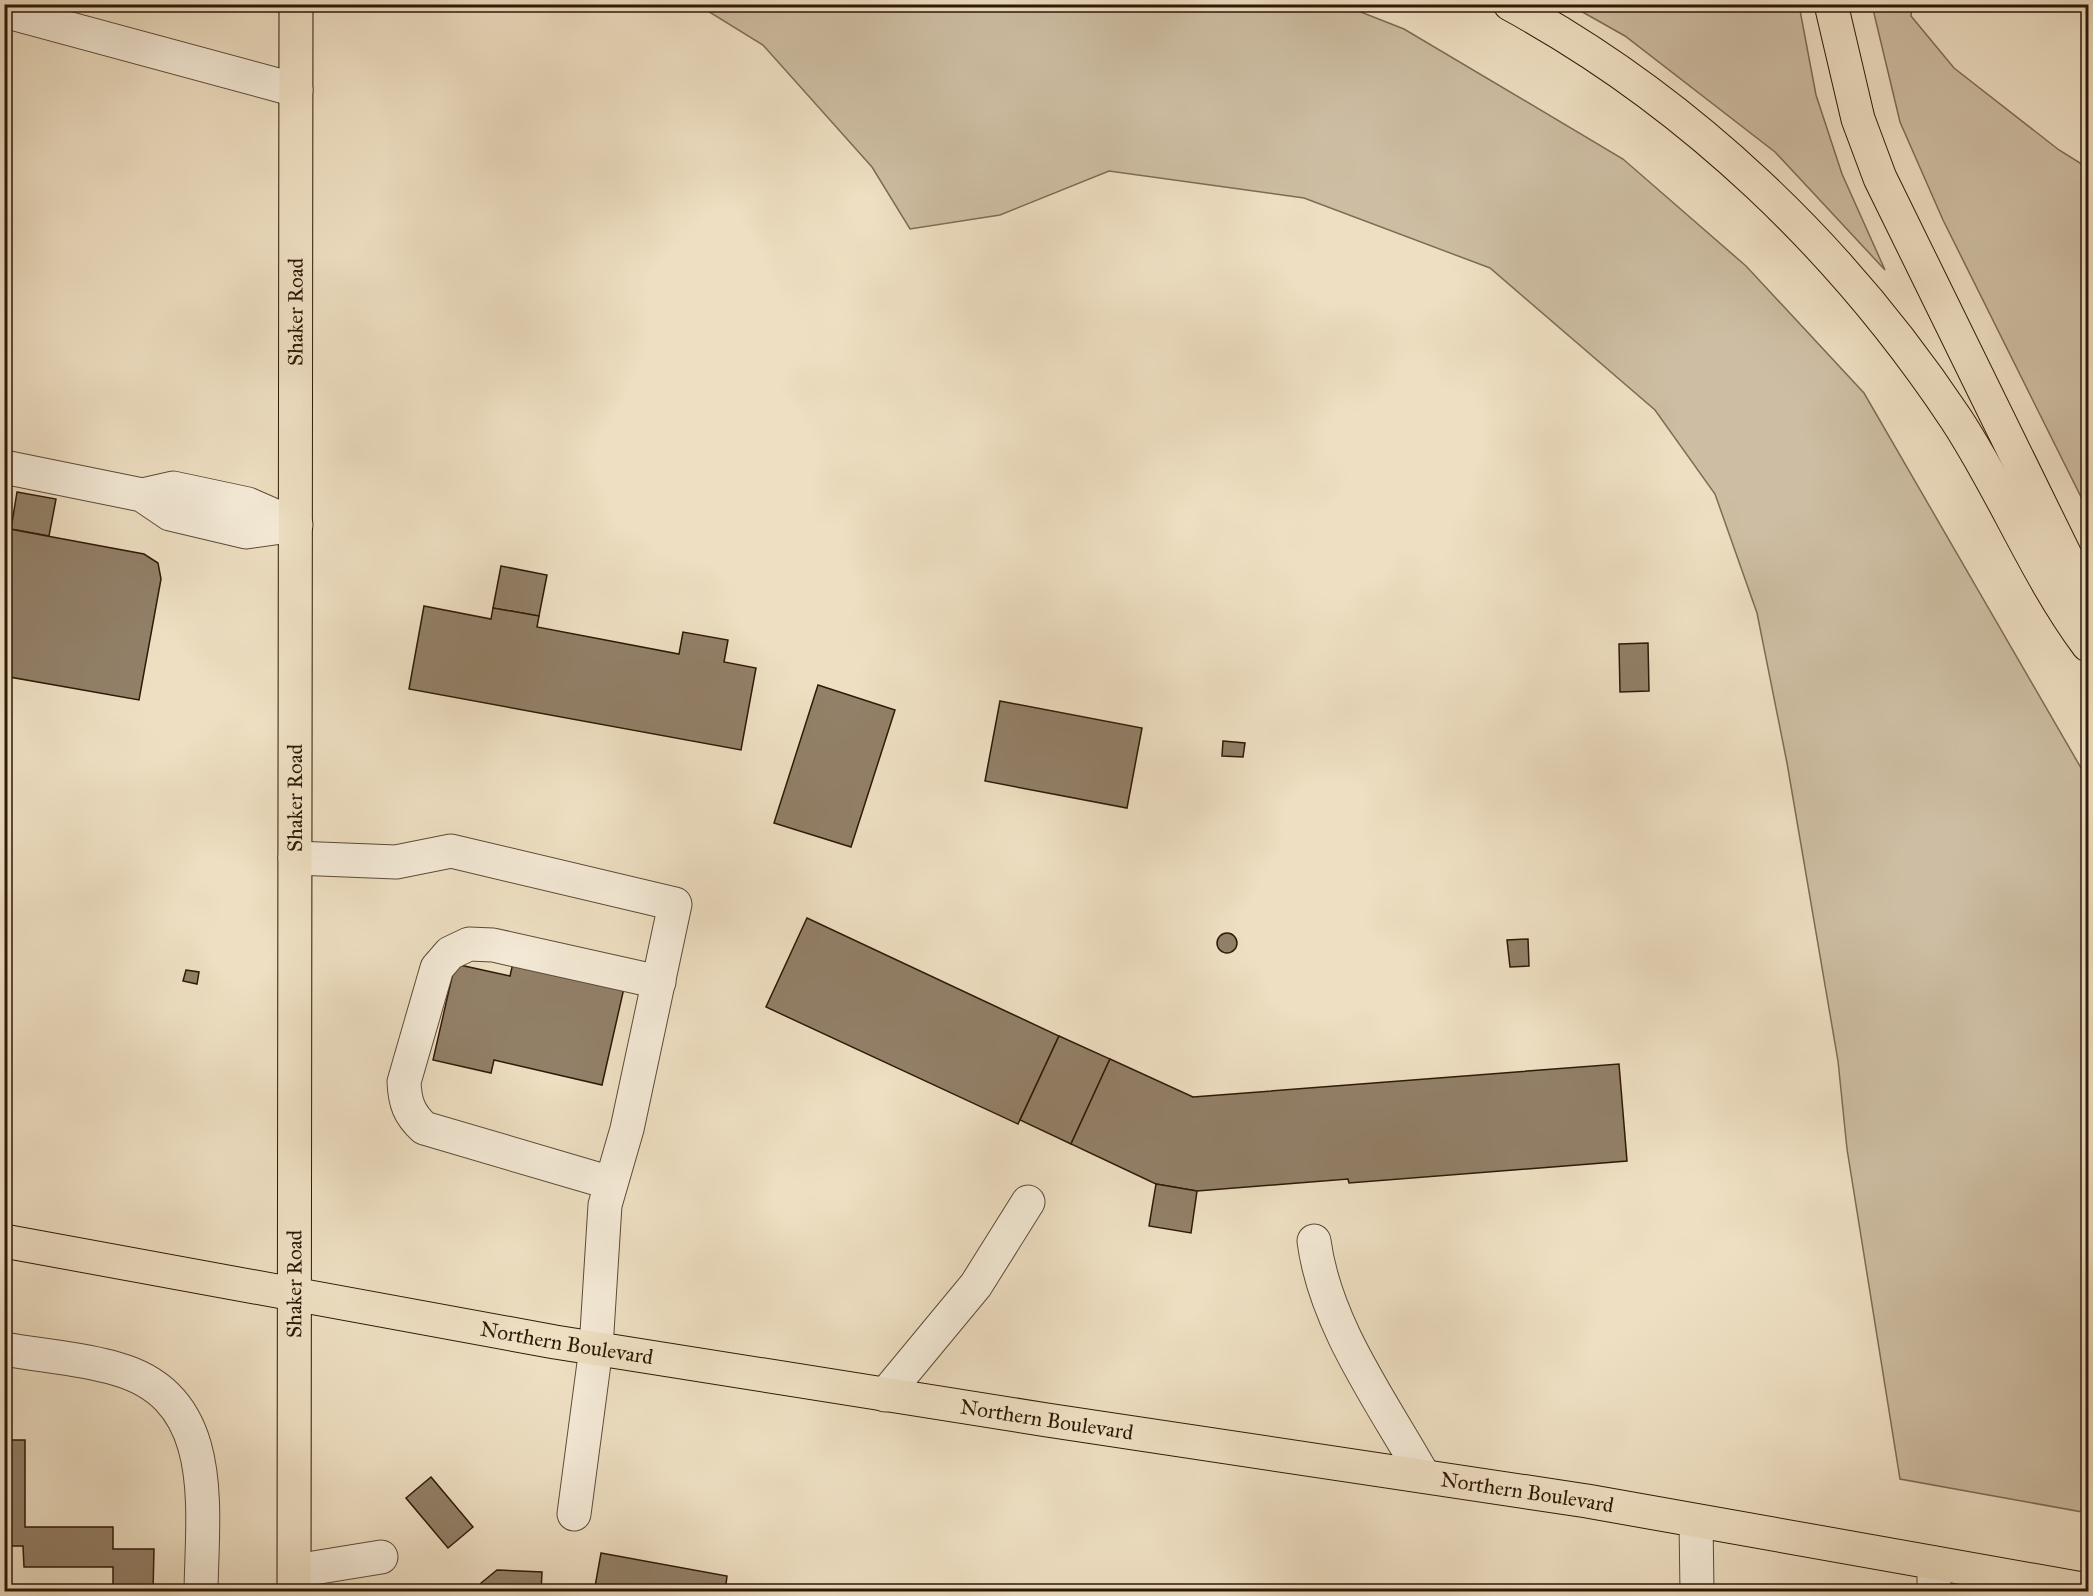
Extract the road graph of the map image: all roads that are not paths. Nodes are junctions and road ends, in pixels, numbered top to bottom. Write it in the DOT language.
graph roads {
  1 [pos="296,4"];
  2 [pos="1510,4"];
  3 [pos="1831,4"];
  4 [pos="4,11"];
  5 [pos="296,90"];
  6 [pos="4,467"];
  7 [pos="296,525"];
  8 [pos="2088,602"];
  9 [pos="2088,645"];
  10 [pos="295,858"];
  11 [pos="659,982"];
  12 [pos="611,1183"];
  13 [pos="1028,1202"];
  14 [pos="1314,1240"];
  15 [pos="4,1241"];
  16 [pos="294,1293"];
  17 [pos="596,1348"];
  18 [pos="4,1349"];
  19 [pos="885,1395"];
  20 [pos="1423,1475"];
  21 [pos="574,1514"];
  22 [pos="1696,1521"];
  23 [pos="381,1557"];
  24 [pos="1934,1577"];
  25 [pos="295,1581"];
  26 [pos="2088,1590"];
  27 [pos="201,1592"];
  28 [pos="1696,1592"];
  1 -- 5 [label="main road, Shaker Road"];
  2 -- 9 [label="main road"];
  3 -- 8 [label="main road"];
  4 -- 5 [label="lane"];
  5 -- 7 [label="main road, Shaker Road"];
  6 -- 7 [label="lane"];
  7 -- 10 [label="main road, Shaker Road"];
  10 -- 11 [label="lane"];
  10 -- 16 [label="main road, Shaker Road"];
  11 -- 12 [label="lane"];
  11 -- 12 [label="lane"];
  12 -- 17 [label="lane"];
  13 -- 19 [label="lane"];
  14 -- 20 [label="lane"];
  15 -- 16 [label="main road, Northern Boulevard"];
  16 -- 17 [label="main road, Northern Boulevard"];
  16 -- 25 [label="main road, Shaker Road"];
  17 -- 19 [label="main road, Northern Boulevard"];
  17 -- 21 [label="lane"];
  18 -- 27 [label="lane"];
  19 -- 20 [label="main road, Northern Boulevard"];
  20 -- 22 [label="main road, Northern Boulevard"];
  22 -- 24 [label="main road, Northern Boulevard"];
  22 -- 28 [label="lane"];
  23 -- 25 [label="lane"];
  24 -- 26 [label="main road, Northern Boulevard"];
}
